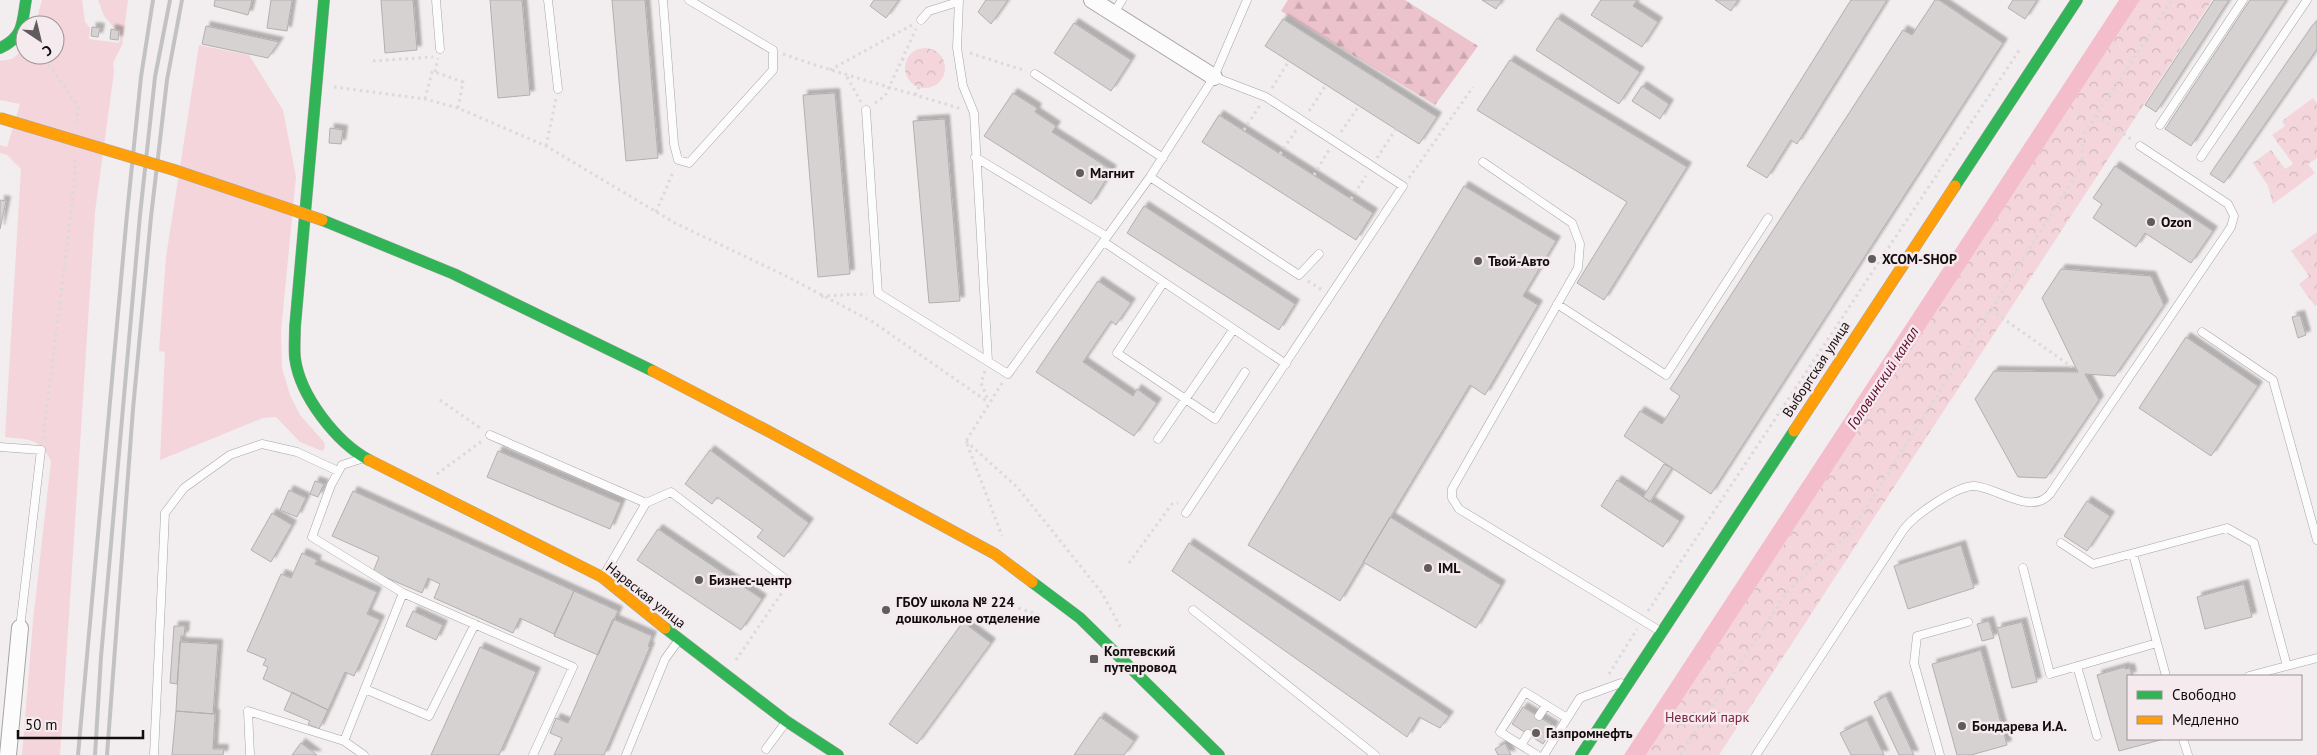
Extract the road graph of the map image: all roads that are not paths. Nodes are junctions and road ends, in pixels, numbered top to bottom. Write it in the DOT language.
graph roads {
  1 [pos="26,0"];
  2 [pos="324,0"];
  3 [pos="436,0"];
  4 [pos="548,0"];
  5 [pos="663,0"];
  6 [pos="689,0"];
  7 [pos="958,0"];
  8 [pos="1092,0"];
  9 [pos="1247,0"];
  10 [pos="2077,0"];
  11 [pos="2243,0"];
  12 [pos="2307,0"];
  13 [pos="1117,7"];
  14 [pos="921,20"];
  15 [pos="0,48"];
  16 [pos="439,53"];
  17 [pos="1035,74"];
  18 [pos="1214,77"];
  19 [pos="558,89"];
  20 [pos="866,110"];
  21 [pos="0,118"];
  22 [pos="2160,125"];
  23 [pos="2140,146"];
  24 [pos="975,157"];
  25 [pos="2201,157"];
  26 [pos="1163,158"];
  27 [pos="1483,162"];
  28 [pos="1150,177"];
  29 [pos="1768,218"];
  30 [pos="1105,239"];
  31 [pos="1320,254"];
  32 [pos="1162,283"];
  33 [pos="1557,304"];
  34 [pos="1233,330"];
  35 [pos="2202,332"];
  36 [pos="988,361"];
  37 [pos="1286,364"];
  38 [pos="1245,372"];
  39 [pos="1184,398"];
  40 [pos="490,435"];
  41 [pos="1158,439"];
  42 [pos="0,448"];
  43 [pos="366,458"];
  44 [pos="338,471"];
  45 [pos="646,502"];
  46 [pos="1186,513"];
  47 [pos="2317,540"];
  48 [pos="2061,543"];
  49 [pos="2133,554"];
  50 [pos="2023,568"];
  51 [pos="602,577"];
  52 [pos="789,582"];
  53 [pos="403,593"];
  54 [pos="1193,610"];
  55 [pos="1968,622"];
  56 [pos="475,624"];
  57 [pos="20,628"];
  58 [pos="1661,632"];
  59 [pos="680,640"];
  60 [pos="2157,643"];
  61 [pos="2317,658"];
  62 [pos="2077,666"];
  63 [pos="2287,666"];
  64 [pos="2166,675"];
  65 [pos="2252,675"];
  66 [pos="1630,680"];
  67 [pos="365,689"];
  68 [pos="1546,705"];
  69 [pos="1539,716"];
  70 [pos="1567,718"];
  71 [pos="786,721"];
  72 [pos="1528,734"];
  73 [pos="2097,736"];
  74 [pos="344,740"];
  75 [pos="2183,740"];
  76 [pos="1521,745"];
  77 [pos="766,749"];
  78 [pos="8,755"];
  79 [pos="154,755"];
  80 [pos="250,755"];
  81 [pos="364,755"];
  82 [pos="533,755"];
  83 [pos="626,755"];
  84 [pos="838,755"];
  85 [pos="1219,755"];
  86 [pos="1375,755"];
  87 [pos="1537,755"];
  88 [pos="1544,755"];
  89 [pos="1581,755"];
  90 [pos="1756,755"];
  91 [pos="1940,755"];
  92 [pos="2188,755"];
  1 -- 15 [label="street"];
  2 -- 43 [label="street, Нарвская улица"];
  3 -- 16 [label="lane"];
  4 -- 19 [label="lane"];
  5 -- 6 [label="lane"];
  7 -- 14 [label="lane"];
  7 -- 24 [label="lane"];
  8 -- 13 [label="street"];
  9 -- 18 [label="lane"];
  10 -- 58 [label="street, Выборгская улица"];
  11 -- 22 [label="lane"];
  12 -- 25 [label="lane"];
  13 -- 18 [label="street"];
  17 -- 26 [label="lane"];
  18 -- 26 [label="lane"];
  18 -- 37 [label="lane"];
  20 -- 36 [label="lane"];
  21 -- 85 [label="street, bridge"];
  23 -- 90 [label="lane"];
  24 -- 30 [label="lane"];
  24 -- 36 [label="lane"];
  26 -- 28 [label="lane"];
  27 -- 33 [label="lane"];
  28 -- 30 [label="lane"];
  28 -- 31 [label="lane"];
  29 -- 33 [label="lane"];
  30 -- 32 [label="lane"];
  30 -- 36 [label="lane"];
  32 -- 34 [label="lane"];
  32 -- 39 [label="lane"];
  33 -- 58 [label="lane"];
  34 -- 37 [label="lane"];
  34 -- 39 [label="lane"];
  35 -- 47 [label="lane"];
  37 -- 46 [label="lane"];
  38 -- 39 [label="lane"];
  39 -- 41 [label="lane"];
  40 -- 45 [label="lane"];
  42 -- 57 [label="lane"];
  43 -- 44 [label="lane"];
  43 -- 51 [label="street, Нарвская улица"];
  44 -- 53 [label="lane"];
  44 -- 79 [label="lane"];
  45 -- 51 [label="lane"];
  45 -- 52 [label="lane"];
  48 -- 49 [label="lane"];
  49 -- 60 [label="lane"];
  49 -- 63 [label="lane"];
  50 -- 62 [label="lane"];
  51 -- 59 [label="street, Нарвская улица"];
  53 -- 56 [label="lane"];
  53 -- 67 [label="lane"];
  54 -- 86 [label="lane"];
  55 -- 91 [label="lane"];
  56 -- 67 [label="lane"];
  56 -- 82 [label="lane"];
  57 -- 78 [label="street"];
  58 -- 66 [label="street, Выборгская улица"];
  59 -- 71 [label="street, Нарвская улица"];
  59 -- 83 [label="lane"];
  60 -- 62 [label="lane"];
  60 -- 64 [label="lane"];
  61 -- 63 [label="lane"];
  62 -- 73 [label="lane"];
  63 -- 65 [label="lane"];
  66 -- 70 [label="lane"];
  66 -- 89 [label="street, Выборгская улица"];
  67 -- 74 [label="lane"];
  68 -- 69 [label="lane"];
  68 -- 70 [label="lane"];
  68 -- 76 [label="lane"];
  70 -- 88 [label="lane"];
  71 -- 77 [label="lane"];
  71 -- 84 [label="street, Нарвская улица"];
  72 -- 76 [label="lane"];
  74 -- 80 [label="lane"];
  74 -- 81 [label="lane"];
  75 -- 92 [label="lane"];
  76 -- 87 [label="lane"];
}
